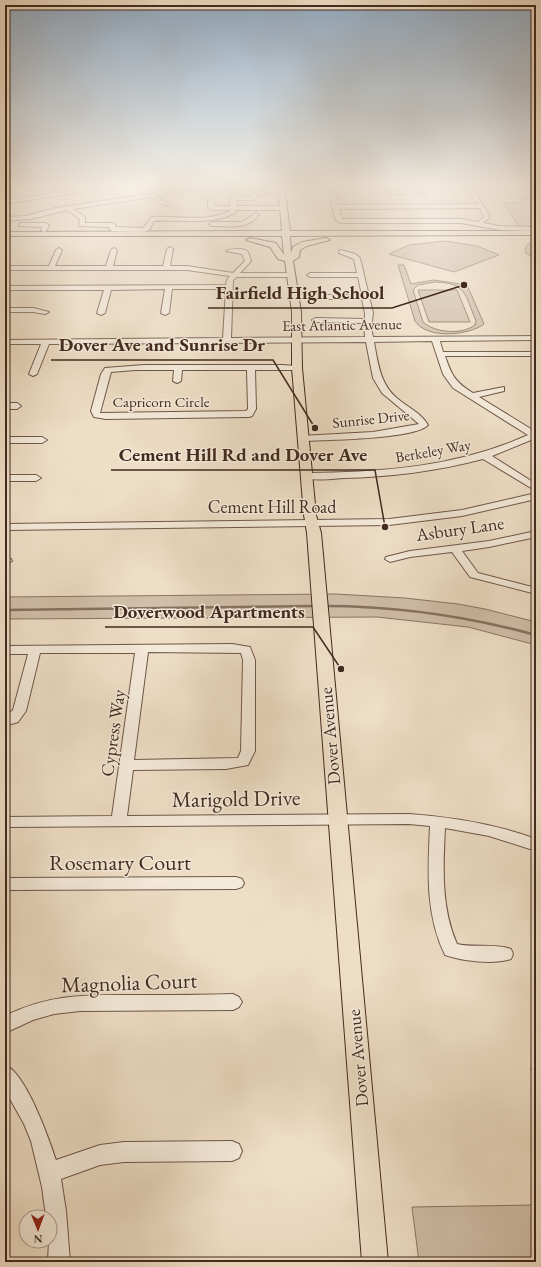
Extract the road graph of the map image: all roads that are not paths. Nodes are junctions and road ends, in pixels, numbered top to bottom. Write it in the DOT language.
graph roads {
  1 [pos="272,245"];
  2 [pos="287,245"];
  3 [pos="303,245"];
  4 [pos="170,249"];
  5 [pos="59,250"];
  6 [pos="114,250"];
  7 [pos="229,251"];
  8 [pos="341,252"];
  9 [pos="289,260"];
  10 [pos="5,268"];
  11 [pos="15,268"];
  12 [pos="51,268"];
  13 [pos="109,268"];
  14 [pos="166,268"];
  15 [pos="234,275"];
  16 [pos="292,275"];
  17 [pos="310,275"];
  18 [pos="360,275"];
  19 [pos="7,283"];
  20 [pos="169,287"];
  21 [pos="229,287"];
  22 [pos="108,288"];
  23 [pos="365,296"];
  24 [pos="294,297"];
  25 [pos="5,310"];
  26 [pos="45,312"];
  27 [pos="101,313"];
  28 [pos="165,313"];
  29 [pos="316,320"];
  30 [pos="367,321"];
  31 [pos="435,338"];
  32 [pos="536,338"];
  33 [pos="369,339"];
  34 [pos="227,340"];
  35 [pos="298,340"];
  36 [pos="46,341"];
  37 [pos="5,342"];
  38 [pos="441,354"];
  39 [pos="536,354"];
  40 [pos="178,368"];
  41 [pos="251,368"];
  42 [pos="297,368"];
  43 [pos="34,374"];
  44 [pos="177,381"];
  45 [pos="501,389"];
  46 [pos="471,396"];
  47 [pos="5,406"];
  48 [pos="17,406"];
  49 [pos="536,435"];
  50 [pos="304,438"];
  51 [pos="5,440"];
  52 [pos="42,440"];
  53 [pos="485,456"];
  54 [pos="307,476"];
  55 [pos="5,478"];
  56 [pos="36,478"];
  57 [pos="536,488"];
  58 [pos="536,496"];
  59 [pos="312,523"];
  60 [pos="5,527"];
  61 [pos="536,534"];
  62 [pos="455,549"];
  63 [pos="390,559"];
  64 [pos="536,591"];
  65 [pos="142,649"];
  66 [pos="5,650"];
  67 [pos="35,650"];
  68 [pos="5,722"];
  69 [pos="126,765"];
  70 [pos="337,819"];
  71 [pos="119,821"];
  72 [pos="438,821"];
  73 [pos="5,822"];
  74 [pos="536,845"];
  75 [pos="236,883"];
  76 [pos="5,884"];
  77 [pos="505,954"];
  78 [pos="233,1002"];
  79 [pos="5,1025"];
  80 [pos="5,1074"];
  81 [pos="232,1151"];
  82 [pos="50,1172"];
  83 [pos="59,1262"];
  84 [pos="375,1262"];
  1 -- 9 [label="main road"];
  2 -- 9 [label="main road, Dover Avenue"];
  3 -- 9 [label="main road"];
  4 -- 14 [label="street"];
  5 -- 12 [label="street"];
  6 -- 13 [label="street"];
  7 -- 15 [label="street"];
  8 -- 18 [label="street, Sunrise Drive"];
  9 -- 16 [label="main road, Dover Avenue"];
  10 -- 11 [label="street"];
  11 -- 12 [label="street"];
  11 -- 19 [label="street"];
  12 -- 13 [label="street"];
  13 -- 14 [label="street"];
  14 -- 15 [label="street"];
  15 -- 16 [label="street"];
  15 -- 21 [label="street"];
  16 -- 24 [label="main road, Dover Avenue"];
  17 -- 18 [label="street"];
  18 -- 23 [label="street, Sunrise Drive"];
  19 -- 22 [label="street"];
  20 -- 21 [label="street"];
  20 -- 22 [label="street"];
  20 -- 28 [label="street"];
  21 -- 34 [label="street"];
  22 -- 27 [label="street"];
  23 -- 24 [label="street"];
  23 -- 30 [label="street, Sunrise Drive"];
  24 -- 35 [label="main road, Dover Avenue"];
  25 -- 26 [label="street"];
  29 -- 30 [label="street"];
  30 -- 33 [label="street, Sunrise Drive"];
  31 -- 32 [label="street, East Atlantic Avenue"];
  31 -- 33 [label="street, East Atlantic Avenue"];
  31 -- 38 [label="street"];
  33 -- 35 [label="street, East Atlantic Avenue"];
  33 -- 50 [label="street, Sunrise Drive"];
  34 -- 35 [label="street, East Atlantic Avenue"];
  34 -- 36 [label="street, East Atlantic Avenue"];
  35 -- 42 [label="main road, Dover Avenue"];
  36 -- 37 [label="street, East Atlantic Avenue"];
  36 -- 43 [label="street"];
  38 -- 39 [label="street"];
  38 -- 46 [label="street"];
  40 -- 41 [label="street, Capricorn Circle"];
  40 -- 41 [label="street, Capricorn Circle"];
  40 -- 44 [label="street"];
  41 -- 42 [label="street, Capricorn Circle"];
  42 -- 50 [label="main road, Dover Avenue"];
  45 -- 46 [label="street"];
  46 -- 49 [label="street"];
  47 -- 48 [label="street"];
  49 -- 53 [label="street, Berkeley Way"];
  50 -- 54 [label="main road, Dover Avenue"];
  51 -- 52 [label="street"];
  53 -- 54 [label="street, Berkeley Way"];
  53 -- 57 [label="street"];
  54 -- 59 [label="main road, Dover Avenue"];
  55 -- 56 [label="street"];
  58 -- 59 [label="street, Cement Hill Road"];
  59 -- 60 [label="street, Cement Hill Road"];
  59 -- 70 [label="main road, Dover Avenue"];
  61 -- 62 [label="street, Asbury Lane"];
  62 -- 63 [label="street, Asbury Lane"];
  62 -- 64 [label="street"];
  65 -- 67 [label="street"];
  65 -- 69 [label="street, Cypress Way"];
  65 -- 69 [label="street"];
  66 -- 67 [label="street"];
  67 -- 68 [label="street"];
  69 -- 71 [label="street, Cypress Way"];
  70 -- 71 [label="street, Marigold Drive"];
  70 -- 72 [label="street, Marigold Drive"];
  70 -- 84 [label="main road, Dover Avenue"];
  71 -- 73 [label="street, Marigold Drive"];
  72 -- 74 [label="street, Marigold Drive"];
  72 -- 77 [label="street"];
  75 -- 76 [label="street, Rosemary Court"];
  78 -- 79 [label="street, Magnolia Court"];
  80 -- 82 [label="street"];
  81 -- 82 [label="street"];
  82 -- 83 [label="street"];
}
